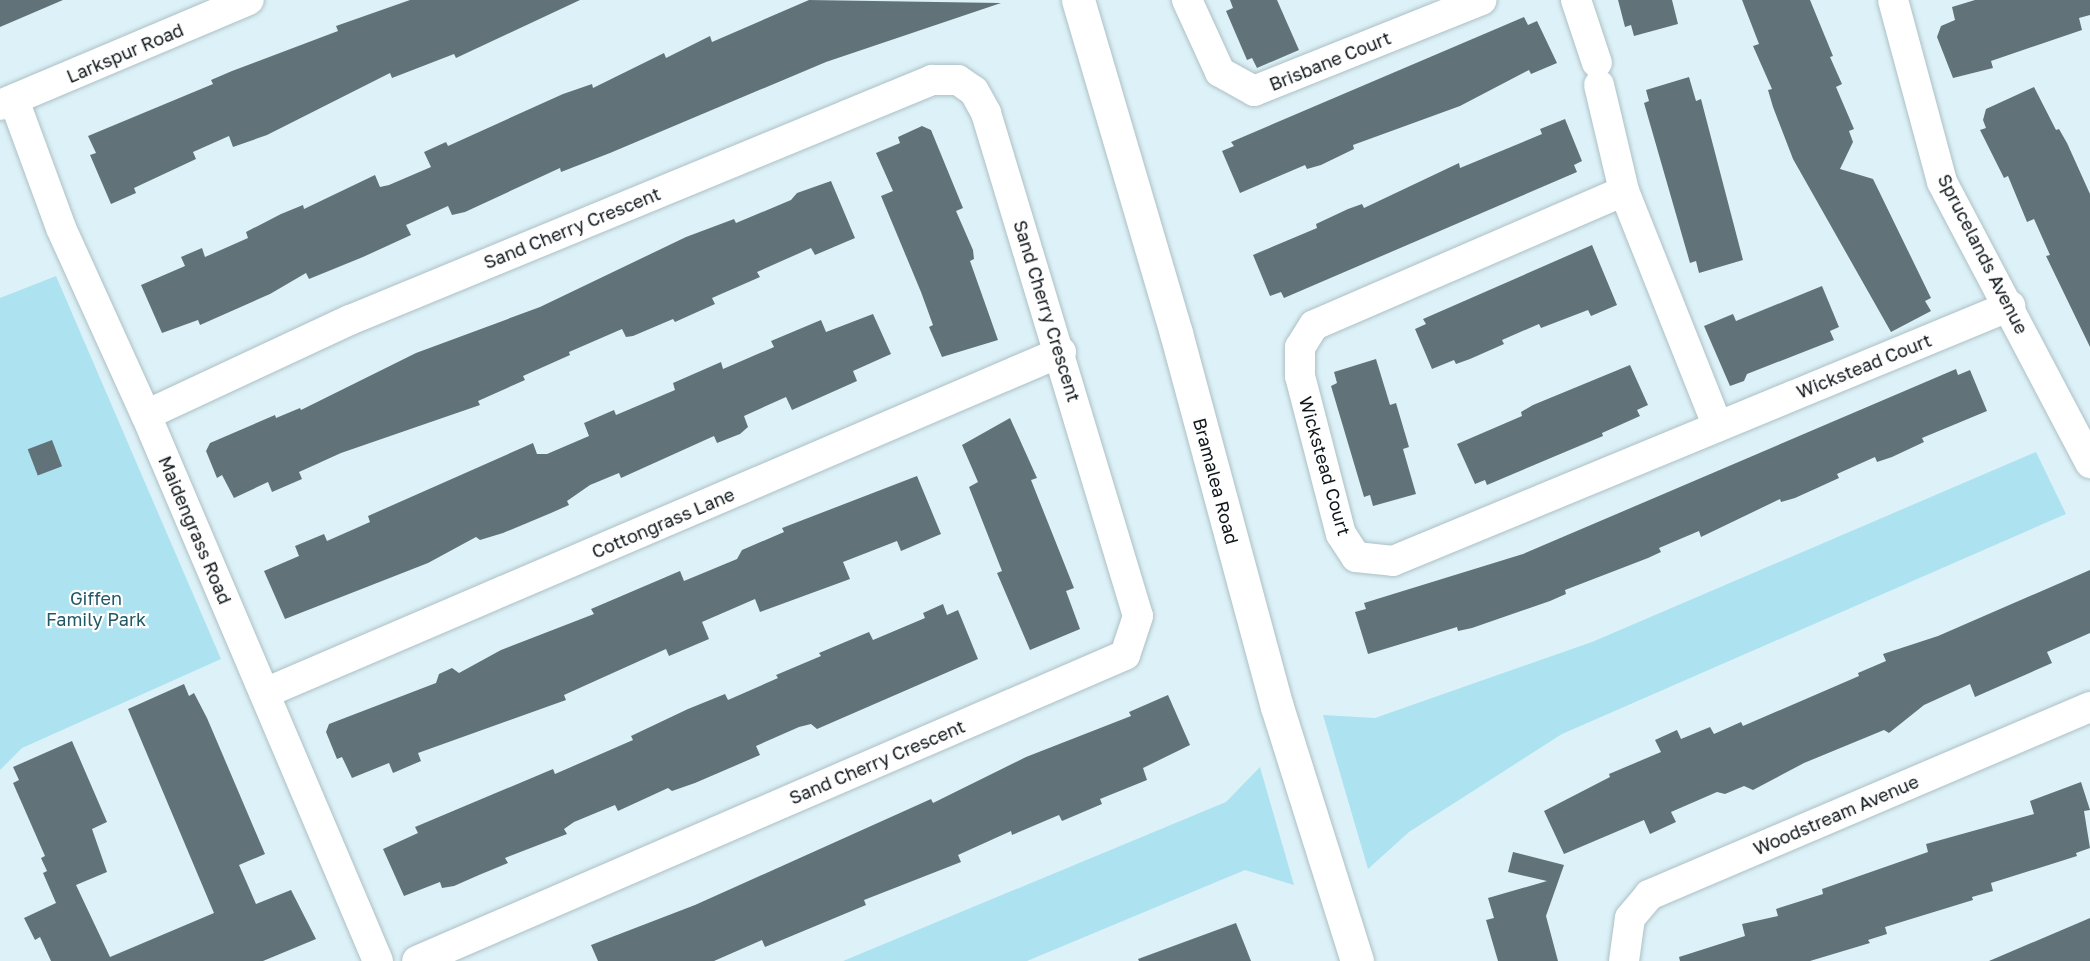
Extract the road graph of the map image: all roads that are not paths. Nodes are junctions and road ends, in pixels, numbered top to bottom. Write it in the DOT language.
graph roads {
  1 [pos="249,0"];
  2 [pos="1078,0"];
  3 [pos="1187,0"];
  4 [pos="1482,0"];
  5 [pos="1576,0"];
  6 [pos="1893,0"];
  7 [pos="7,102"];
  8 [pos="1624,191"];
  9 [pos="2010,306"];
  10 [pos="1061,352"];
  11 [pos="146,415"];
  12 [pos="1717,425"];
  13 [pos="2090,464"];
  14 [pos="265,693"];
  15 [pos="2090,706"];
  16 [pos="378,961"];
  17 [pos="417,961"];
  18 [pos="1357,961"];
  19 [pos="1624,961"];
  1 -- 7 [label="street, Larkspur Road"];
  2 -- 18 [label="main road, Bramalea Road"];
  3 -- 4 [label="street, Brisbane Court"];
  5 -- 8 [label="street"];
  6 -- 9 [label="street, Sprucelands Avenue"];
  7 -- 11 [label="street, Maidengrass Road"];
  8 -- 12 [label="street"];
  8 -- 12 [label="street, Wickstead Court"];
  9 -- 12 [label="street, Wickstead Court"];
  9 -- 13 [label="street, Sprucelands Avenue"];
  10 -- 11 [label="street, Sand Cherry Crescent"];
  10 -- 14 [label="street, Cottongrass Lane"];
  10 -- 17 [label="street, Sand Cherry Crescent"];
  11 -- 14 [label="street, Maidengrass Road"];
  14 -- 16 [label="street, Maidengrass Road"];
  15 -- 19 [label="street, Woodstream Avenue"];
}
